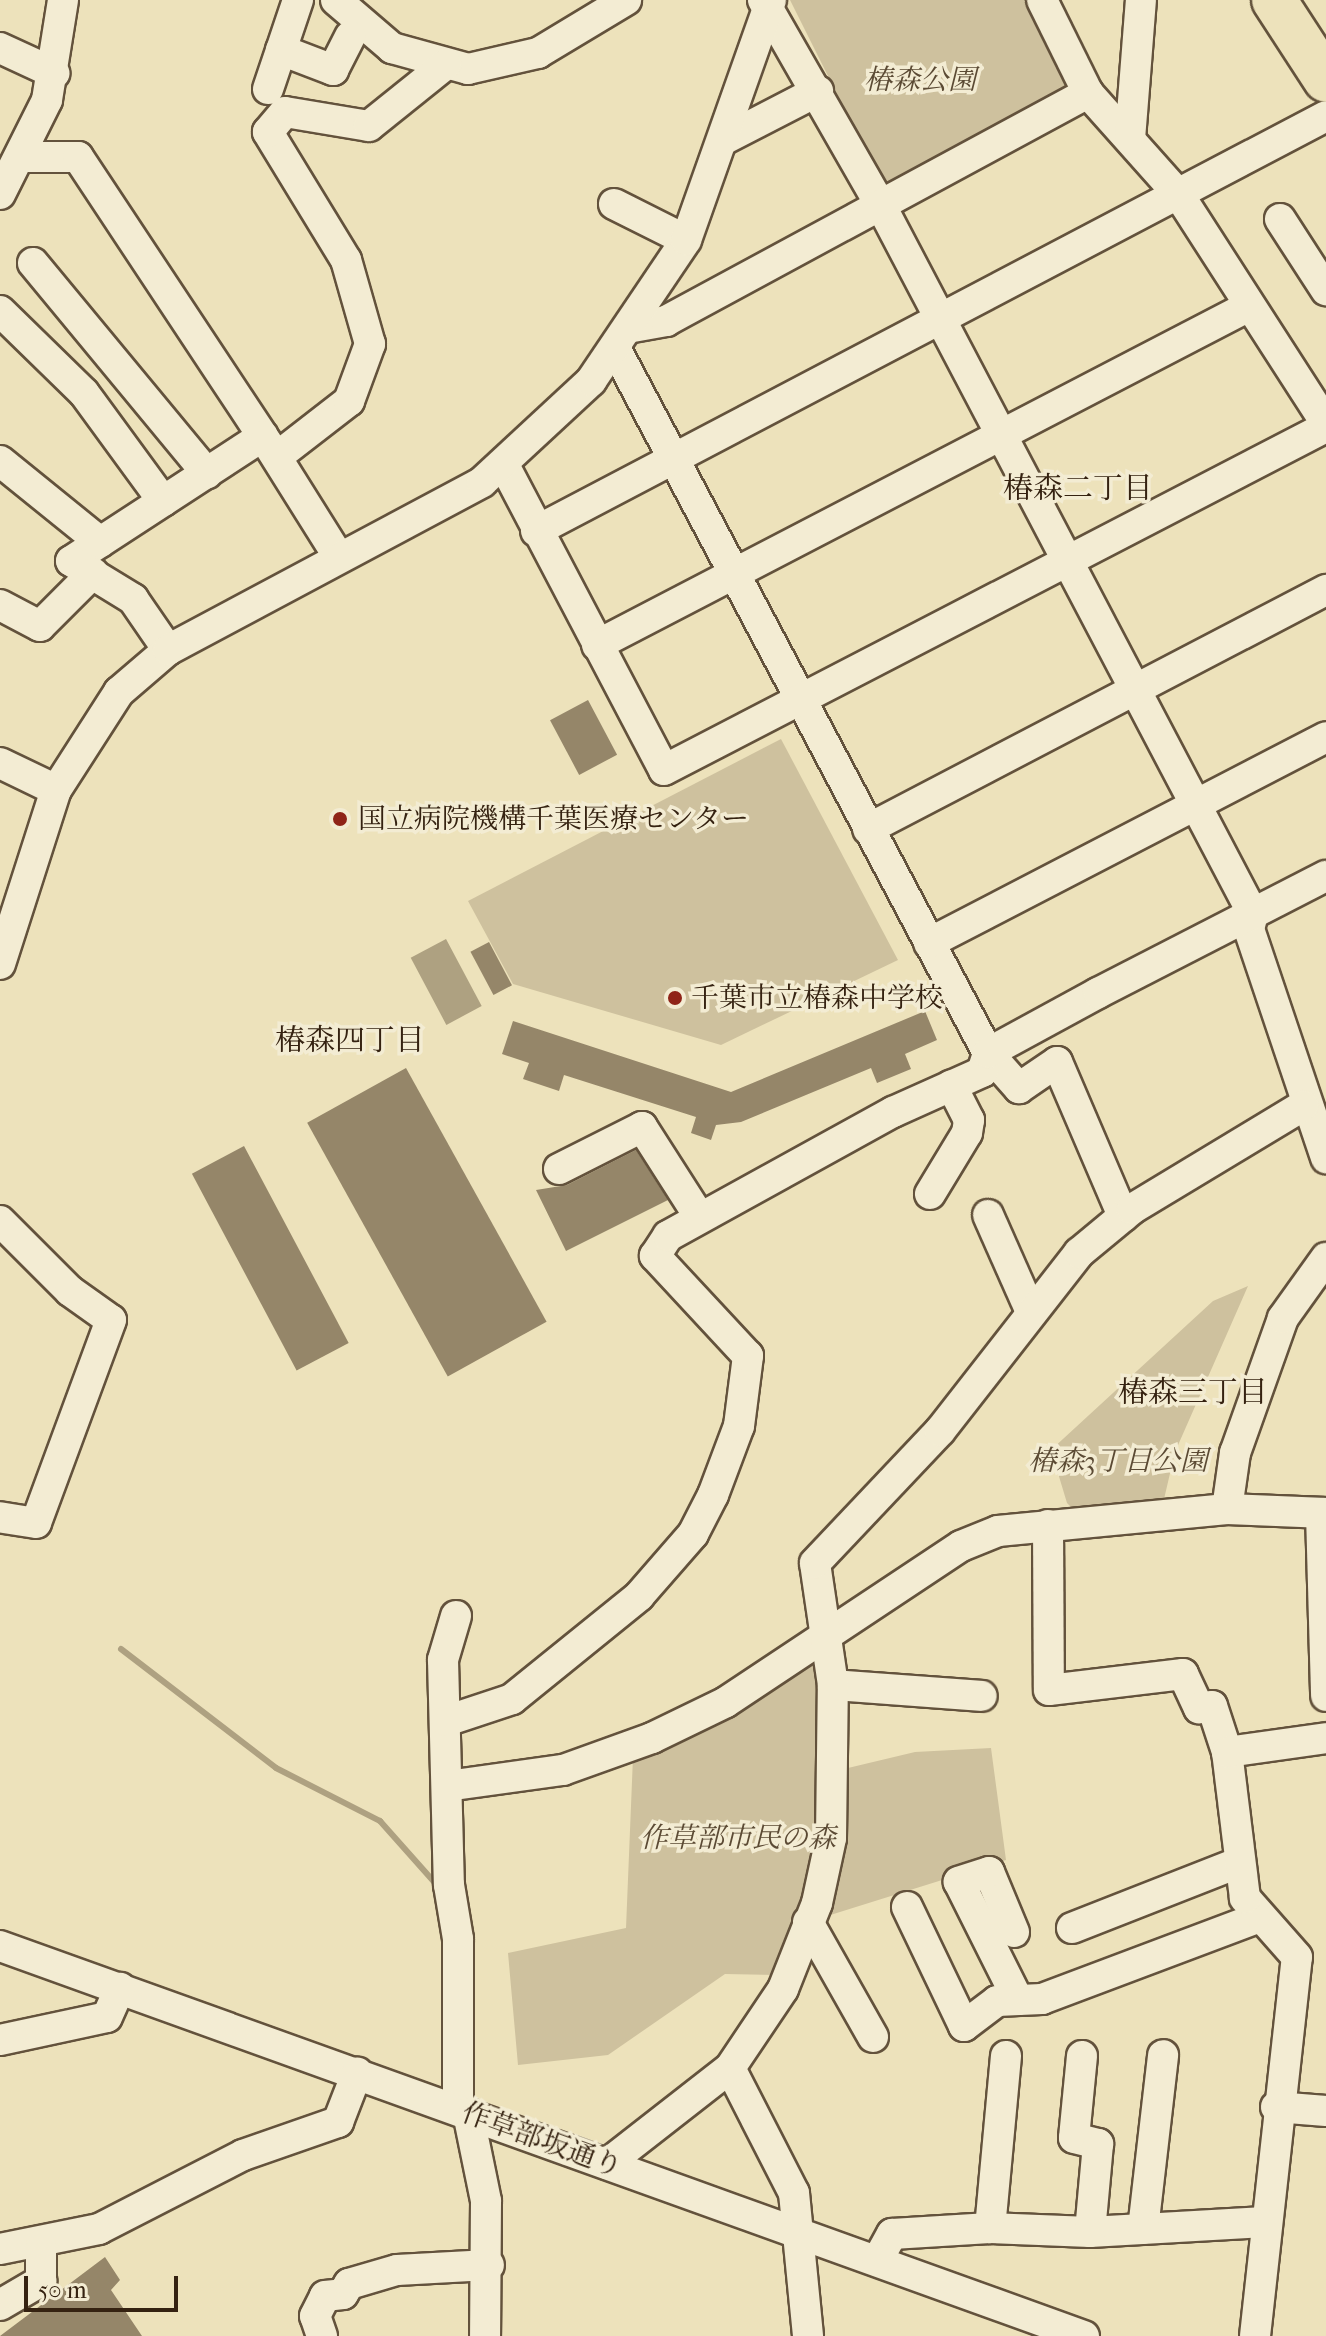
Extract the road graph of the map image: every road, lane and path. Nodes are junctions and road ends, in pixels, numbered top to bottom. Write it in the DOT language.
graph roads {
  1 [pos="63,0"];
  2 [pos="298,0"];
  3 [pos="336,0"];
  4 [pos="1042,0"];
  5 [pos="1141,0"];
  6 [pos="1274,0"];
  7 [pos="1297,0"];
  8 [pos="618,1"];
  9 [pos="768,1"];
  10 [pos="350,36"];
  11 [pos="1326,45"];
  12 [pos="0,48"];
  13 [pos="281,50"];
  14 [pos="446,64"];
  15 [pos="54,73"];
  16 [pos="1326,80"];
  17 [pos="268,89"];
  18 [pos="818,91"];
  19 [pos="1088,93"];
  20 [pos="1326,116"];
  21 [pos="1130,139"];
  22 [pos="723,140"];
  23 [pos="22,157"];
  24 [pos="0,194"];
  25 [pos="1179,195"];
  26 [pos="614,204"];
  27 [pos="880,204"];
  28 [pos="1280,219"];
  29 [pos="686,240"];
  30 [pos="33,263"];
  31 [pos="1326,290"];
  32 [pos="1249,306"];
  33 [pos="0,311"];
  34 [pos="940,319"];
  35 [pos="624,339"];
  36 [pos="1326,425"];
  37 [pos="1000,436"];
  38 [pos="270,446"];
  39 [pos="671,459"];
  40 [pos="0,461"];
  41 [pos="505,467"];
  42 [pos="207,473"];
  43 [pos="163,501"];
  44 [pos="536,531"];
  45 [pos="100,542"];
  46 [pos="338,556"];
  47 [pos="1067,563"];
  48 [pos="93,573"];
  49 [pos="732,574"];
  50 [pos="1326,590"];
  51 [pos="0,605"];
  52 [pos="597,645"];
  53 [pos="168,650"];
  54 [pos="1134,690"];
  55 [pos="799,699"];
  56 [pos="1326,737"];
  57 [pos="0,763"];
  58 [pos="56,790"];
  59 [pos="1195,805"];
  60 [pos="868,829"];
  61 [pos="1326,876"];
  62 [pos="1253,914"];
  63 [pos="6,921"];
  64 [pos="929,943"];
  65 [pos="0,964"];
  66 [pos="988,1053"];
  67 [pos="951,1085"];
  68 [pos="1311,1096"];
  69 [pos="1326,1158"];
  70 [pos="559,1169"];
  71 [pos="930,1194"];
  72 [pos="988,1215"];
  73 [pos="699,1216"];
  74 [pos="1123,1216"];
  75 [pos="0,1221"];
  76 [pos="1326,1258"];
  77 [pos="1030,1310"];
  78 [pos="1227,1509"];
  79 [pos="1323,1513"];
  80 [pos="0,1517"];
  81 [pos="1048,1525"];
  82 [pos="456,1616"];
  83 [pos="830,1634"];
  84 [pos="833,1685"];
  85 [pos="982,1696"];
  86 [pos="1326,1696"];
  87 [pos="446,1721"];
  88 [pos="1326,1738"];
  89 [pos="1227,1752"];
  90 [pos="447,1786"];
  91 [pos="1240,1862"];
  92 [pos="907,1907"];
  93 [pos="1257,1918"];
  94 [pos="808,1922"];
  95 [pos="1072,1928"];
  96 [pos="1014,1932"];
  97 [pos="0,1946"];
  98 [pos="120,1988"];
  99 [pos="1018,2000"];
  100 [pos="873,2037"];
  101 [pos="0,2040"];
  102 [pos="1163,2055"];
  103 [pos="1006,2056"];
  104 [pos="1082,2056"];
  105 [pos="730,2068"];
  106 [pos="357,2073"];
  107 [pos="1276,2107"];
  108 [pos="463,2111"];
  109 [pos="1326,2111"];
  110 [pos="607,2164"];
  111 [pos="1265,2222"];
  112 [pos="990,2228"];
  113 [pos="1143,2229"];
  114 [pos="1090,2232"];
  115 [pos="804,2236"];
  116 [pos="41,2245"];
  117 [pos="0,2249"];
  118 [pos="877,2261"];
  119 [pos="489,2265"];
  120 [pos="0,2305"];
  121 [pos="322,2336"];
  122 [pos="485,2336"];
  123 [pos="808,2336"];
  124 [pos="1084,2336"];
  125 [pos="1255,2336"];
  1 -- 15 [label="street"];
  2 -- 13 [label="street"];
  3 -- 14 [label="street"];
  4 -- 19 [label="street"];
  5 -- 21 [label="street"];
  6 -- 16 [label="highway"];
  7 -- 11 [label="highway"];
  8 -- 14 [label="street"];
  9 -- 18 [label="street"];
  9 -- 22 [label="street"];
  10 -- 13 [label="street"];
  12 -- 15 [label="street"];
  13 -- 17 [label="street"];
  14 -- 38 [label="street"];
  15 -- 23 [label="street"];
  18 -- 22 [label="street"];
  18 -- 27 [label="street"];
  19 -- 21 [label="street"];
  19 -- 27 [label="street"];
  20 -- 25 [label="street"];
  21 -- 25 [label="street"];
  22 -- 29 [label="street"];
  23 -- 24 [label="street"];
  23 -- 38 [label="street"];
  25 -- 32 [label="street"];
  25 -- 34 [label="street"];
  26 -- 29 [label="street"];
  27 -- 34 [label="street"];
  27 -- 35 [label="street"];
  28 -- 31 [label="street"];
  29 -- 35 [label="street"];
  30 -- 42 [label="street"];
  32 -- 36 [label="street"];
  32 -- 37 [label="street"];
  33 -- 43 [label="street"];
  34 -- 37 [label="street"];
  34 -- 39 [label="street"];
  35 -- 39 [label="street"];
  35 -- 41 [label="street"];
  36 -- 47 [label="street"];
  37 -- 47 [label="street"];
  37 -- 49 [label="street"];
  38 -- 42 [label="street"];
  38 -- 46 [label="street"];
  39 -- 44 [label="street"];
  39 -- 49 [label="street"];
  40 -- 45 [label="street"];
  41 -- 44 [label="street"];
  41 -- 46 [label="street"];
  42 -- 43 [label="street"];
  43 -- 45 [label="street"];
  44 -- 52 [label="street"];
  45 -- 48 [label="street"];
  46 -- 53 [label="street"];
  47 -- 54 [label="street"];
  47 -- 55 [label="street"];
  48 -- 51 [label="street"];
  48 -- 53 [label="street"];
  49 -- 52 [label="street"];
  49 -- 55 [label="street"];
  50 -- 54 [label="street"];
  52 -- 55 [label="street"];
  53 -- 58 [label="street"];
  54 -- 59 [label="street"];
  54 -- 60 [label="street"];
  55 -- 60 [label="street"];
  56 -- 59 [label="street"];
  57 -- 58 [label="street"];
  58 -- 63 [label="street"];
  59 -- 62 [label="street"];
  59 -- 64 [label="street"];
  60 -- 64 [label="street"];
  61 -- 62 [label="street"];
  62 -- 66 [label="street"];
  62 -- 68 [label="street"];
  63 -- 65 [label="street"];
  64 -- 66 [label="street"];
  66 -- 67 [label="street"];
  66 -- 74 [label="street"];
  67 -- 71 [label="street"];
  67 -- 73 [label="street"];
  68 -- 69 [label="street"];
  68 -- 74 [label="street"];
  70 -- 73 [label="street"];
  72 -- 77 [label="street"];
  73 -- 87 [label="street"];
  74 -- 77 [label="street"];
  75 -- 80 [label="street"];
  76 -- 78 [label="street"];
  77 -- 83 [label="street"];
  78 -- 79 [label="street"];
  78 -- 81 [label="street"];
  79 -- 86 [label="street"];
  81 -- 83 [label="street"];
  81 -- 89 [label="street"];
  82 -- 87 [label="street"];
  83 -- 84 [label="street"];
  83 -- 90 [label="street"];
  84 -- 85 [label="street"];
  84 -- 94 [label="street"];
  87 -- 90 [label="street"];
  88 -- 89 [label="street"];
  89 -- 91 [label="street"];
  90 -- 108 [label="street"];
  91 -- 93 [label="street"];
  91 -- 95 [label="street"];
  92 -- 99 [label="street"];
  93 -- 99 [label="street"];
  93 -- 107 [label="street"];
  94 -- 100 [label="street"];
  94 -- 105 [label="street"];
  96 -- 99 [label="street"];
  97 -- 98 [label="street, 作草部坂通り"];
  98 -- 101 [label="street"];
  98 -- 106 [label="street, 作草部坂通り"];
  102 -- 113 [label="street"];
  103 -- 112 [label="street"];
  104 -- 114 [label="street"];
  105 -- 110 [label="street"];
  105 -- 115 [label="street"];
  106 -- 108 [label="street, 作草部坂通り"];
  106 -- 116 [label="street"];
  107 -- 109 [label="street"];
  107 -- 111 [label="street"];
  108 -- 110 [label="street, 作草部坂通り"];
  108 -- 119 [label="street"];
  110 -- 115 [label="street, 作草部坂通り"];
  111 -- 113 [label="street"];
  111 -- 125 [label="street"];
  112 -- 114 [label="street"];
  112 -- 118 [label="street"];
  113 -- 114 [label="street"];
  115 -- 118 [label="street, 作草部坂通り"];
  115 -- 123 [label="street"];
  116 -- 117 [label="street"];
  116 -- 120 [label="street"];
  118 -- 124 [label="street, 作草部坂通り"];
  119 -- 121 [label="street"];
  119 -- 122 [label="street"];
}
